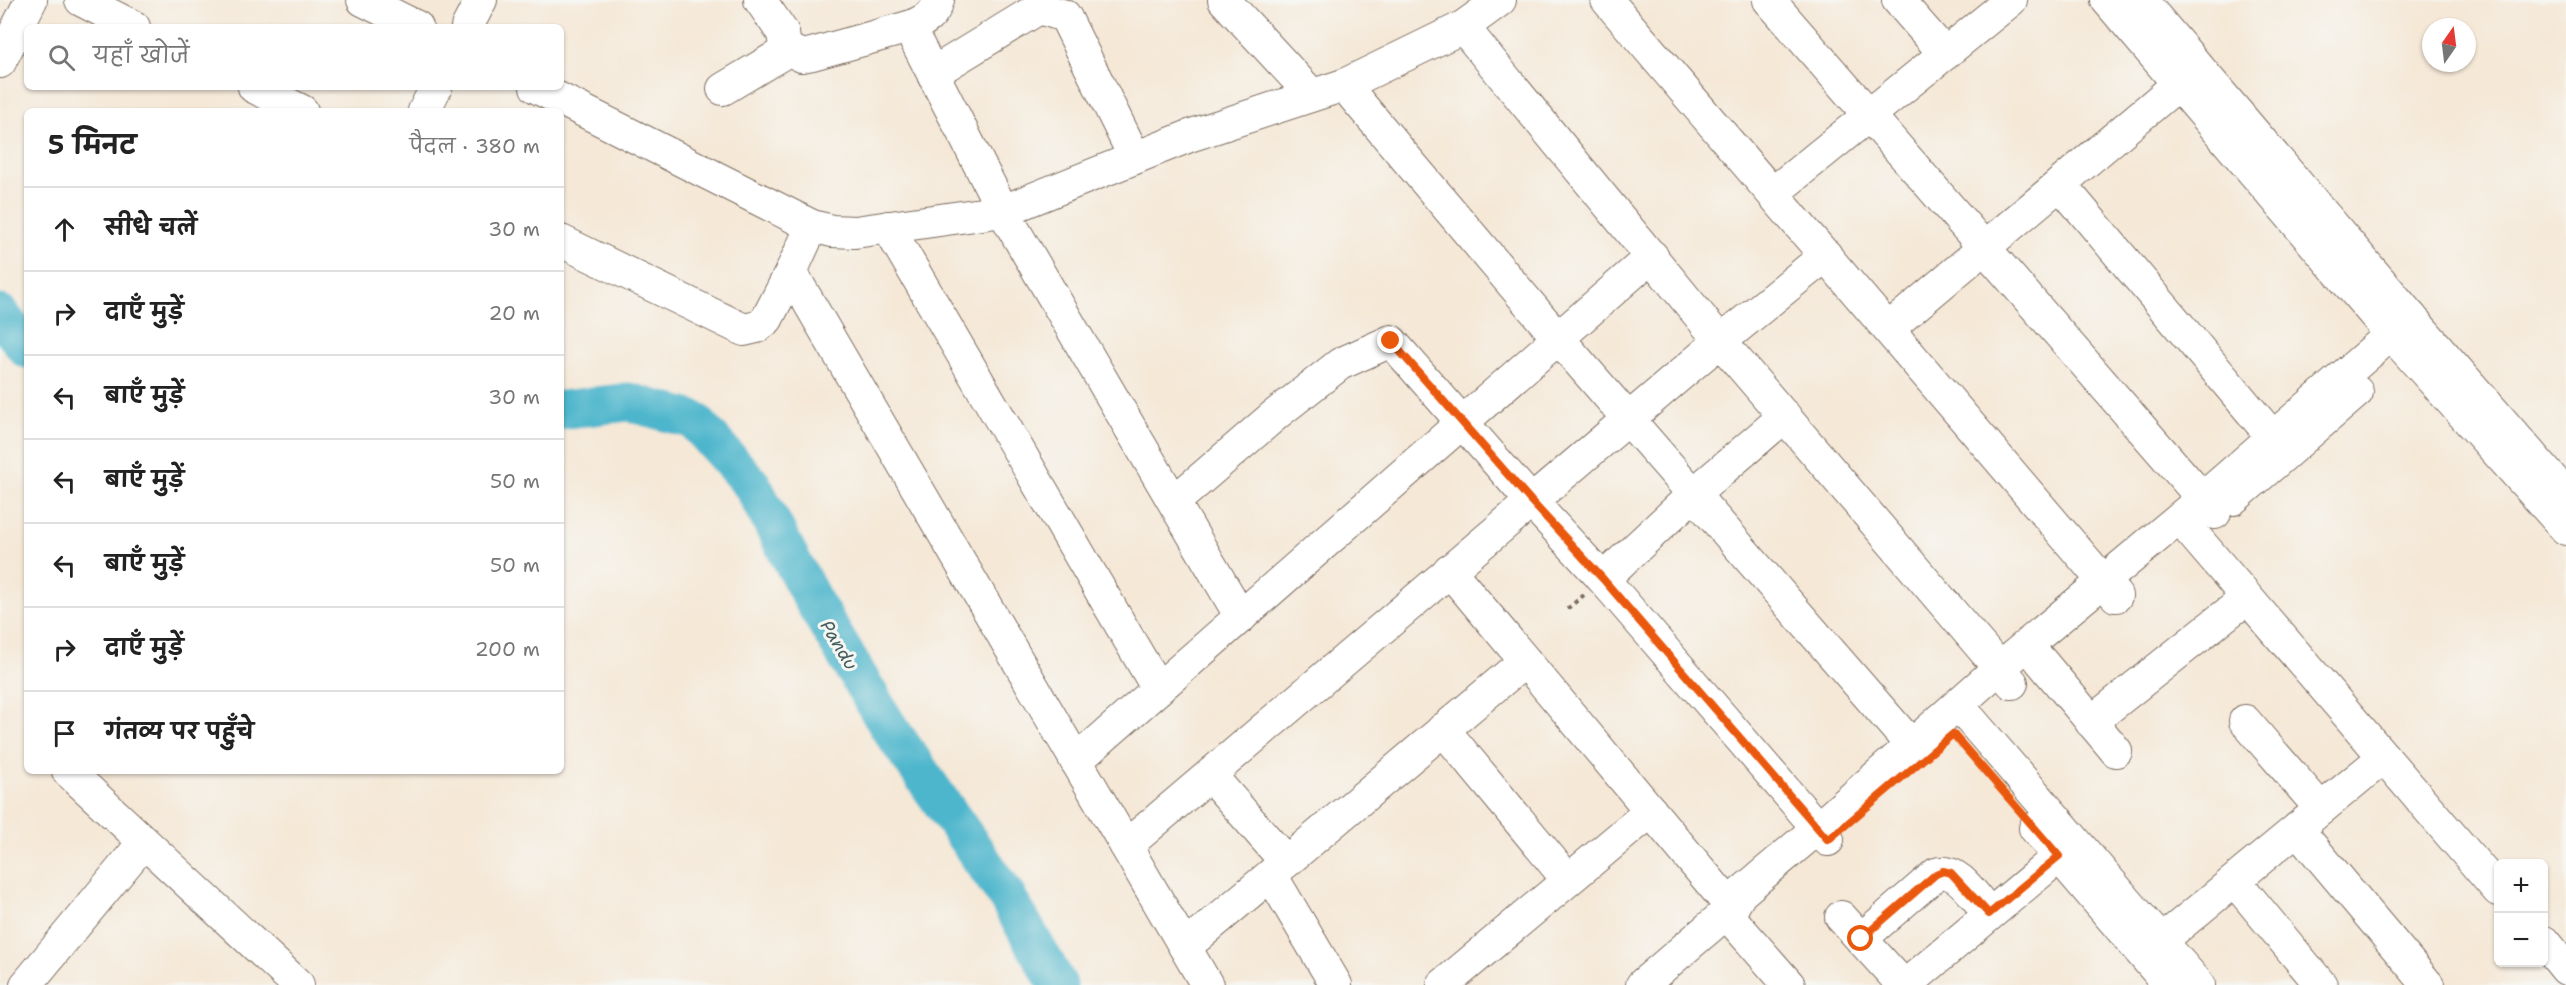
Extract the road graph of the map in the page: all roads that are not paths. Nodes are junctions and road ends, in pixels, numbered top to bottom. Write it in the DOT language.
graph roads {
  1 [pos="31,0"];
  2 [pos="81,0"];
  3 [pos="363,0"];
  4 [pos="480,0"];
  5 [pos="760,0"];
  6 [pos="938,0"];
  7 [pos="1224,0"];
  8 [pos="1500,0"];
  9 [pos="1607,0"];
  10 [pos="1769,0"];
  11 [pos="1898,0"];
  12 [pos="2011,0"];
  13 [pos="2107,0"];
  14 [pos="2141,0"];
  15 [pos="128,24"];
  16 [pos="411,24"];
  17 [pos="468,24"];
  18 [pos="909,27"];
  19 [pos="1462,27"];
  20 [pos="785,48"];
  21 [pos="1945,54"];
  22 [pos="0,63"];
  23 [pos="933,73"];
  24 [pos="2189,76"];
  25 [pos="1344,85"];
  26 [pos="723,89"];
  27 [pos="434,90"];
  28 [pos="542,90"];
  29 [pos="1312,95"];
  30 [pos="255,96"];
  31 [pos="293,108"];
  32 [pos="426,108"];
  33 [pos="1869,115"];
  34 [pos="1135,158"];
  35 [pos="2060,184"];
  36 [pos="1773,194"];
  37 [pos="1003,211"];
  38 [pos="812,226"];
  39 [pos="888,227"];
  40 [pos="564,242"];
  41 [pos="1984,248"];
  42 [pos="1826,255"];
  43 [pos="1652,256"];
  44 [pos="791,272"];
  45 [pos="1888,328"];
  46 [pos="2408,334"];
  47 [pos="1565,345"];
  48 [pos="1713,347"];
  49 [pos="1785,416"];
  50 [pos="1629,418"];
  51 [pos="1462,423"];
  52 [pos="2279,445"];
  53 [pos="2521,463"];
  54 [pos="1690,487"];
  55 [pos="1538,495"];
  56 [pos="2566,495"];
  57 [pos="1174,501"];
  58 [pos="2209,506"];
  59 [pos="2566,530"];
  60 [pos="2191,532"];
  61 [pos="1449,570"];
  62 [pos="1603,579"];
  63 [pos="2110,588"];
  64 [pos="2247,598"];
  65 [pos="1240,617"];
  66 [pos="2040,660"];
  67 [pos="1525,661"];
  68 [pos="2005,676"];
  69 [pos="1158,689"];
  70 [pos="2091,722"];
  71 [pos="2245,722"];
  72 [pos="1959,723"];
  73 [pos="1443,729"];
  74 [pos="1912,746"];
  75 [pos="2116,751"];
  76 [pos="2384,757"];
  77 [pos="1076,760"];
  78 [pos="71,774"];
  79 [pos="1210,775"];
  80 [pos="2321,809"];
  81 [pos="1651,811"];
  82 [pos="2297,829"];
  83 [pos="1823,834"];
  84 [pos="144,842"];
  85 [pos="1126,846"];
  86 [pos="2067,849"];
  87 [pos="1278,868"];
  88 [pos="1568,880"];
  89 [pos="2235,881"];
  90 [pos="2494,884"];
  91 [pos="1729,911"];
  92 [pos="1989,914"];
  93 [pos="2161,941"];
  94 [pos="1185,947"];
  95 [pos="2548,947"];
  96 [pos="2566,969"];
  97 [pos="1660,980"];
  98 [pos="26,985"];
  99 [pos="298,985"];
  100 [pos="1207,985"];
  101 [pos="1336,985"];
  102 [pos="1443,985"];
  103 [pos="1789,985"];
  104 [pos="1904,985"];
  105 [pos="2169,985"];
  106 [pos="2199,985"];
  107 [pos="2321,985"];
  108 [pos="2428,985"];
  1 -- 22 [label="street"];
  2 -- 15 [label="street"];
  3 -- 16 [label="street"];
  4 -- 17 [label="street"];
  5 -- 20 [label="street"];
  6 -- 18 [label="street"];
  7 -- 29 [label="street"];
  8 -- 19 [label="street"];
  9 -- 36 [label="street"];
  10 -- 33 [label="street"];
  11 -- 21 [label="street"];
  12 -- 21 [label="street"];
  13 -- 24 [label="street"];
  14 -- 24 [label="street"];
  18 -- 20 [label="street"];
  18 -- 23 [label="street"];
  19 -- 25 [label="street"];
  19 -- 43 [label="street"];
  20 -- 26 [label="street"];
  21 -- 33 [label="street"];
  23 -- 34 [label="street"];
  23 -- 37 [label="street"];
  24 -- 35 [label="street"];
  24 -- 46 [label="street"];
  25 -- 29 [label="street"];
  25 -- 47 [label="street"];
  27 -- 32 [label="street"];
  28 -- 38 [label="street"];
  29 -- 34 [label="street"];
  30 -- 31 [label="street"];
  33 -- 36 [label="street"];
  33 -- 41 [label="street"];
  34 -- 37 [label="street"];
  35 -- 41 [label="street"];
  35 -- 52 [label="street"];
  36 -- 42 [label="street"];
  37 -- 39 [label="street"];
  37 -- 57 [label="street"];
  38 -- 39 [label="street"];
  38 -- 44 [label="street"];
  39 -- 69 [label="street"];
  40 -- 44 [label="street"];
  41 -- 45 [label="street"];
  41 -- 58 [label="street"];
  42 -- 45 [label="street"];
  42 -- 48 [label="street"];
  43 -- 47 [label="street"];
  43 -- 48 [label="street"];
  44 -- 77 [label="street"];
  45 -- 63 [label="street"];
  46 -- 52 [label="street"];
  46 -- 53 [label="street"];
  47 -- 50 [label="street"];
  47 -- 51 [label="street"];
  48 -- 49 [label="street"];
  48 -- 50 [label="street"];
  49 -- 54 [label="street"];
  49 -- 68 [label="street"];
  50 -- 54 [label="street"];
  50 -- 55 [label="street"];
  51 -- 55 [label="street"];
  51 -- 57 [label="street"];
  51 -- 65 [label="street"];
  52 -- 58 [label="street"];
  53 -- 56 [label="street"];
  53 -- 59 [label="street"];
  54 -- 62 [label="street"];
  54 -- 74 [label="street"];
  55 -- 61 [label="street"];
  55 -- 62 [label="street"];
  57 -- 65 [label="street"];
  58 -- 60 [label="street"];
  58 -- 63 [label="street"];
  60 -- 63 [label="street"];
  60 -- 64 [label="street"];
  61 -- 67 [label="street"];
  61 -- 79 [label="street"];
  62 -- 83 [label="street"];
  63 -- 66 [label="street"];
  63 -- 68 [label="street"];
  64 -- 70 [label="street"];
  64 -- 76 [label="street"];
  65 -- 69 [label="street"];
  66 -- 68 [label="street"];
  66 -- 70 [label="street"];
  67 -- 73 [label="street"];
  67 -- 81 [label="street"];
  68 -- 72 [label="street"];
  69 -- 77 [label="street"];
  70 -- 75 [label="street"];
  71 -- 80 [label="street"];
  72 -- 74 [label="street"];
  72 -- 83 [label="street"];
  72 -- 86 [label="street"];
  73 -- 87 [label="street"];
  73 -- 88 [label="street"];
  74 -- 83 [label="street"];
  76 -- 80 [label="street"];
  76 -- 90 [label="street"];
  77 -- 85 [label="street"];
  78 -- 84 [label="street"];
  79 -- 85 [label="street"];
  79 -- 87 [label="street"];
  80 -- 82 [label="street"];
  81 -- 88 [label="street"];
  81 -- 91 [label="street"];
  82 -- 89 [label="street"];
  82 -- 108 [label="street"];
  83 -- 91 [label="street"];
  84 -- 98 [label="street"];
  84 -- 99 [label="street"];
  85 -- 94 [label="street"];
  86 -- 92 [label="street"];
  86 -- 93 [label="street"];
  86 -- 105 [label="street"];
  87 -- 94 [label="street"];
  87 -- 101 [label="street"];
  88 -- 102 [label="street"];
  89 -- 93 [label="street"];
  89 -- 107 [label="street"];
  91 -- 97 [label="street"];
  91 -- 103 [label="street"];
  92 -- 104 [label="street"];
  92 -- 104 [label="street"];
  93 -- 106 [label="street"];
  94 -- 100 [label="street"];
  95 -- 96 [label="street"];
}
